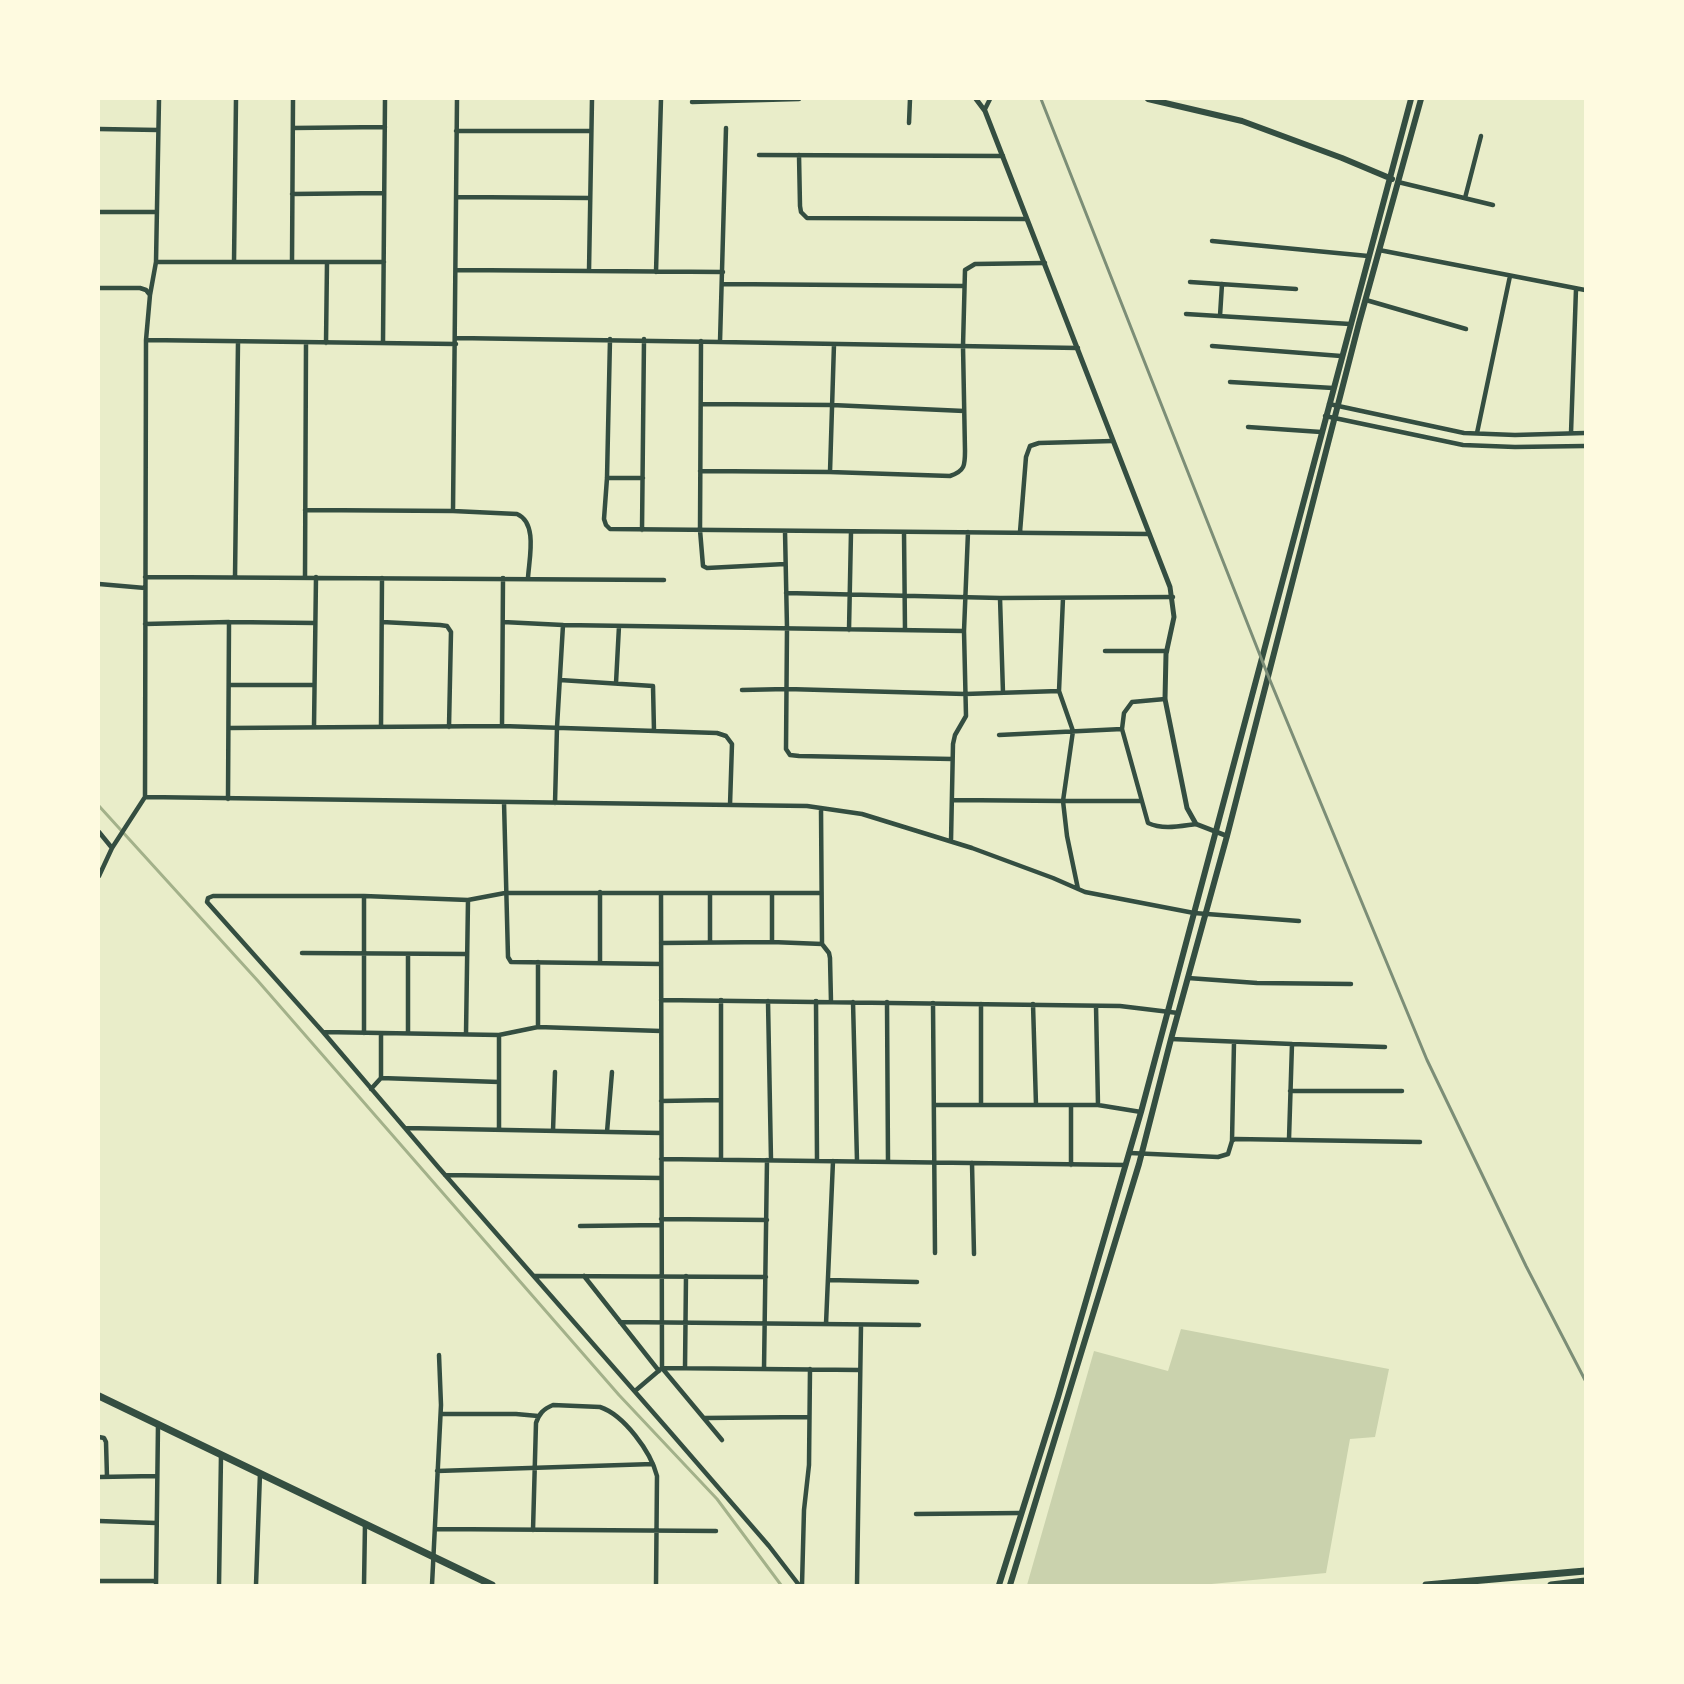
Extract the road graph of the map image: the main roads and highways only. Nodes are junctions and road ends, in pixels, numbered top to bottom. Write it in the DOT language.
graph roads {
  1 [pos="1150,99"];
  2 [pos="1411,99"];
  3 [pos="1421,99"];
  4 [pos="1389,178"];
  5 [pos="1398,182"];
  6 [pos="99,1396"];
  7 [pos="1585,1571"];
  8 [pos="1585,1581"];
  9 [pos="492,1585"];
  10 [pos="999,1585"];
  11 [pos="1010,1585"];
  12 [pos="1426,1585"];
  13 [pos="1551,1585"];
  1 -- 4 [label="main road"];
  2 -- 4 [label="main road"];
  3 -- 5 [label="main road"];
  4 -- 5 [label="main road"];
  4 -- 10 [label="main road"];
  5 -- 11 [label="main road"];
  6 -- 9 [label="main road"];
  7 -- 12 [label="main road"];
  8 -- 13 [label="main road"];
}
